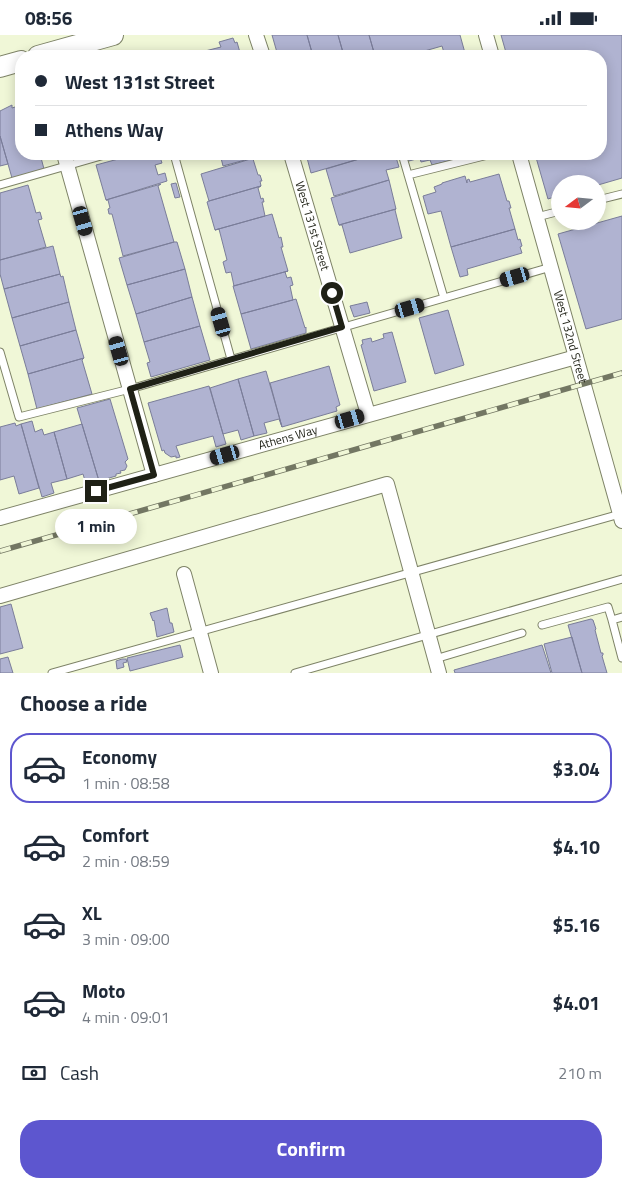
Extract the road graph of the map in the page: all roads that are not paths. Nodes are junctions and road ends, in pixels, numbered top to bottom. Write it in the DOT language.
graph roads {
  1 [pos="112,35"];
  2 [pos="256,35"];
  3 [pos="486,35"];
  4 [pos="59,50"];
  5 [pos="261,50"];
  6 [pos="490,50"];
  7 [pos="15,63"];
  8 [pos="0,67"];
  9 [pos="62,160"];
  10 [pos="65,160"];
  11 [pos="176,160"];
  12 [pos="293,160"];
  13 [pos="404,160"];
  14 [pos="468,160"];
  15 [pos="521,160"];
  16 [pos="408,175"];
  17 [pos="0,185"];
  18 [pos="622,194"];
  19 [pos="606,199"];
  20 [pos="551,213"];
  21 [pos="537,217"];
  22 [pos="551,267"];
  23 [pos="444,298"];
  24 [pos="342,327"];
  25 [pos="0,352"];
  26 [pos="576,357"];
  27 [pos="231,359"];
  28 [pos="130,389"];
  29 [pos="368,414"];
  30 [pos="154,475"];
  31 [pos="621,517"];
  32 [pos="0,518"];
  33 [pos="412,572"];
  34 [pos="184,574"];
  35 [pos="622,579"];
  36 [pos="0,596"];
  37 [pos="622,617"];
  38 [pos="612,621"];
  39 [pos="542,625"];
  40 [pos="200,632"];
  41 [pos="428,633"];
  42 [pos="522,633"];
  43 [pos="622,658"];
  44 [pos="438,669"];
  45 [pos="52,673"];
  46 [pos="211,673"];
  47 [pos="295,673"];
  1 -- 4 [label="main road"];
  2 -- 5 [label="street"];
  3 -- 6 [label="street"];
  7 -- 8 [label="main road"];
  9 -- 17 [label="lane"];
  10 -- 28 [label="street"];
  11 -- 27 [label="lane"];
  12 -- 24 [label="street, West 131st Street"];
  13 -- 16 [label="lane"];
  14 -- 16 [label="lane"];
  15 -- 21 [label="street, West 132nd Street"];
  16 -- 23 [label="lane"];
  18 -- 19 [label="lane"];
  20 -- 21 [label="lane"];
  21 -- 22 [label="street, West 132nd Street"];
  22 -- 23 [label="lane"];
  22 -- 26 [label="street, West 132nd Street"];
  23 -- 24 [label="lane"];
  24 -- 27 [label="lane"];
  24 -- 29 [label="street, West 131st Street"];
  25 -- 28 [label="lane"];
  26 -- 29 [label="street, Athens Way"];
  26 -- 31 [label="street, West 132nd Street"];
  27 -- 28 [label="lane"];
  28 -- 30 [label="street"];
  29 -- 30 [label="street, Athens Way"];
  30 -- 32 [label="street, Athens Way"];
  31 -- 33 [label="lane"];
  33 -- 36 [label="street"];
  33 -- 40 [label="lane"];
  33 -- 41 [label="street"];
  34 -- 40 [label="street"];
  35 -- 41 [label="lane"];
  37 -- 38 [label="lane"];
  38 -- 39 [label="lane"];
  38 -- 43 [label="lane"];
  40 -- 45 [label="lane"];
  40 -- 46 [label="street"];
  41 -- 44 [label="street"];
  41 -- 47 [label="lane"];
  42 -- 44 [label="lane"];
}
